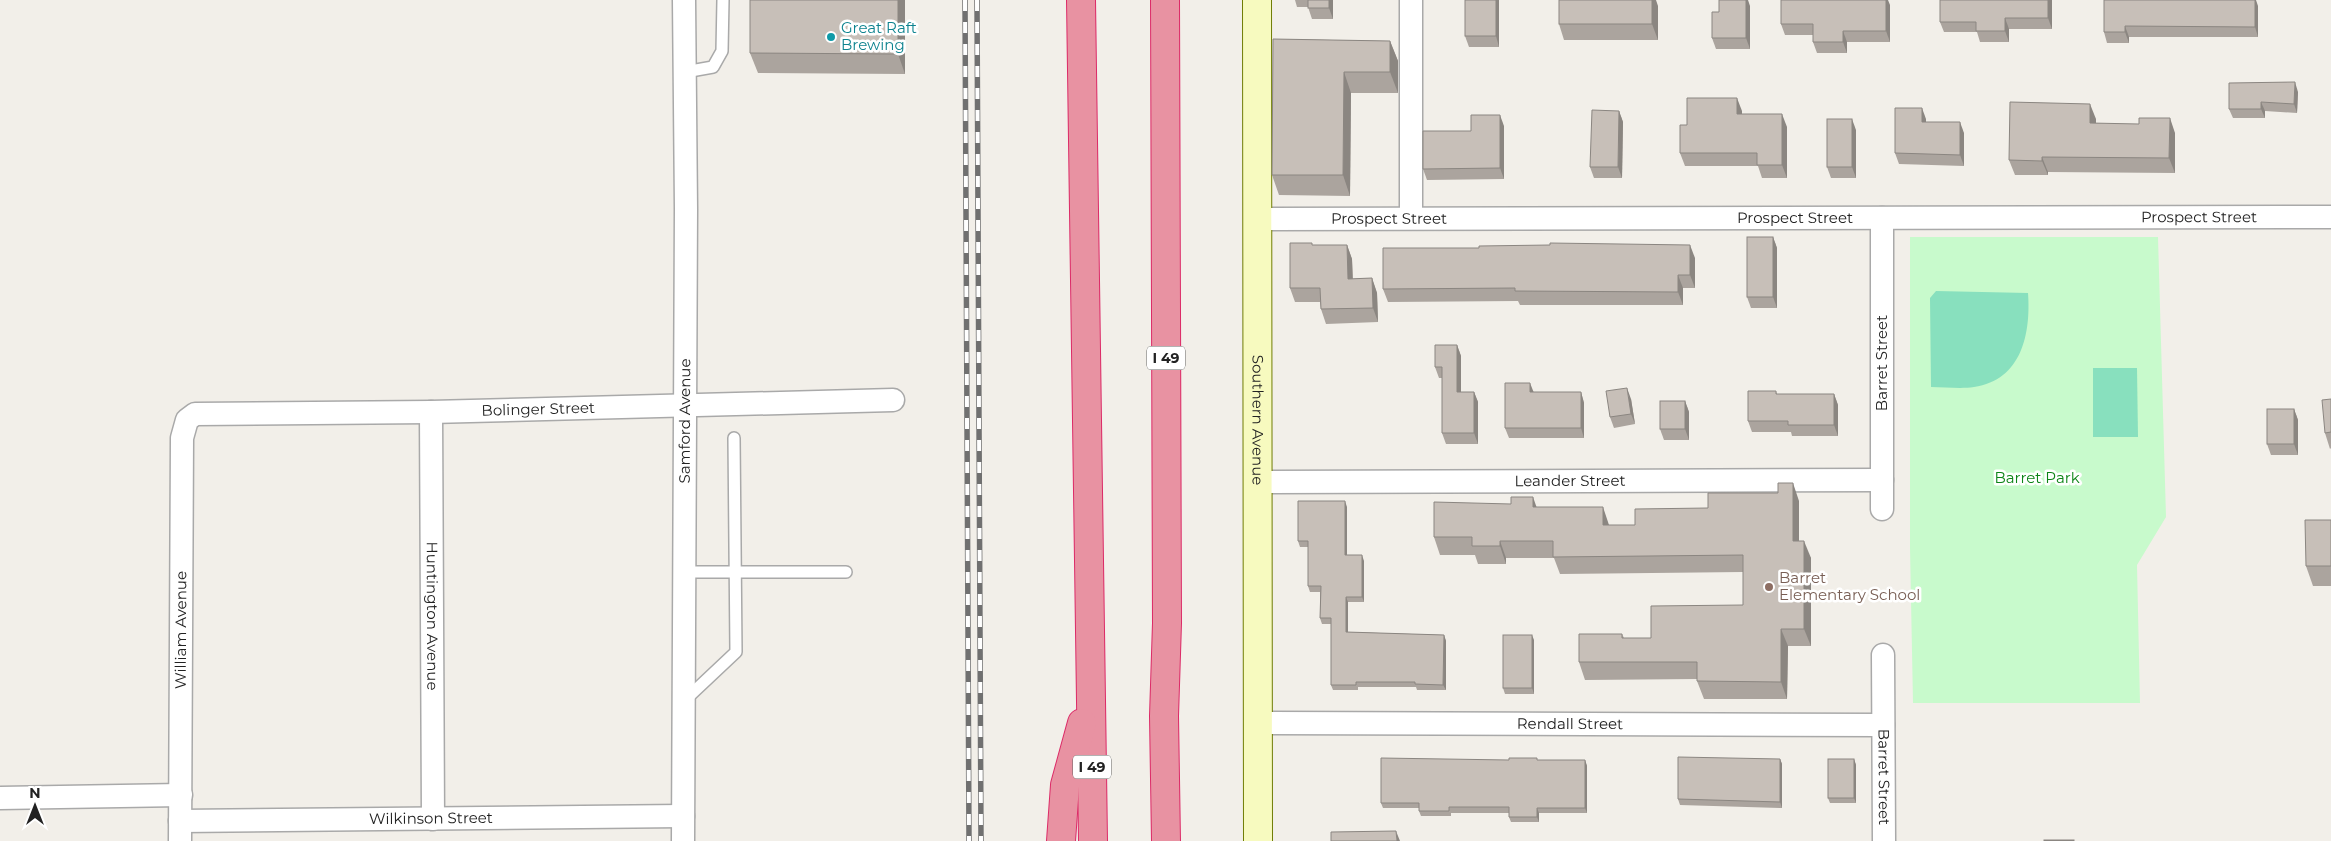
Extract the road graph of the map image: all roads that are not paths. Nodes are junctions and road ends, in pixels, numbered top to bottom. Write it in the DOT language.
graph roads {
  1 [pos="684,0"];
  2 [pos="723,0"];
  3 [pos="1080,0"];
  4 [pos="1165,0"];
  5 [pos="1257,0"];
  6 [pos="1411,0"];
  7 [pos="685,72"];
  8 [pos="2331,217"];
  9 [pos="1412,218"];
  10 [pos="1882,218"];
  11 [pos="1257,219"];
  12 [pos="892,400"];
  13 [pos="684,406"];
  14 [pos="432,412"];
  15 [pos="187,420"];
  16 [pos="734,438"];
  17 [pos="1882,480"];
  18 [pos="1258,482"];
  19 [pos="1882,509"];
  20 [pos="684,572"];
  21 [pos="736,572"];
  22 [pos="846,572"];
  23 [pos="1884,655"];
  24 [pos="1091,692"];
  25 [pos="683,701"];
  26 [pos="1164,716"];
  27 [pos="1258,723"];
  28 [pos="1884,725"];
  29 [pos="181,795"];
  30 [pos="0,798"];
  31 [pos="683,816"];
  32 [pos="433,819"];
  33 [pos="180,831"];
  34 [pos="683,841"];
  35 [pos="1061,841"];
  36 [pos="1093,841"];
  37 [pos="1166,841"];
  38 [pos="1182,841"];
  39 [pos="1258,841"];
  40 [pos="1884,841"];
  1 -- 7 [label="street, Samford Avenue"];
  2 -- 7 [label="lane"];
  3 -- 24 [label="highway, I 49"];
  4 -- 26 [label="highway, I 49"];
  5 -- 11 [label="street, Southern Avenue"];
  6 -- 9 [label="street"];
  7 -- 13 [label="street, Samford Avenue"];
  8 -- 10 [label="street, Prospect Street"];
  9 -- 10 [label="street, Prospect Street"];
  9 -- 11 [label="street, Prospect Street"];
  10 -- 17 [label="street, Barret Street"];
  11 -- 18 [label="street, Southern Avenue"];
  12 -- 13 [label="street, Bolinger Street"];
  13 -- 14 [label="street, Bolinger Street"];
  13 -- 20 [label="street, Samford Avenue"];
  14 -- 15 [label="street, Bolinger Street"];
  14 -- 32 [label="street, Huntington Avenue"];
  15 -- 29 [label="street, William Avenue"];
  16 -- 21 [label="lane"];
  17 -- 18 [label="street, Leander Street"];
  17 -- 19 [label="street, Barret Street"];
  18 -- 27 [label="street, Southern Avenue"];
  20 -- 21 [label="lane"];
  20 -- 25 [label="street, Samford Avenue"];
  21 -- 22 [label="lane"];
  21 -- 25 [label="lane"];
  23 -- 28 [label="street, Barret Street"];
  24 -- 35 [label="highway"];
  24 -- 36 [label="highway, I 49"];
  25 -- 31 [label="street, Samford Avenue"];
  26 -- 37 [label="highway, I 49"];
  26 -- 38 [label="highway"];
  27 -- 28 [label="street, Rendall Street"];
  27 -- 39 [label="street, Southern Avenue"];
  28 -- 40 [label="street, Barret Street"];
  29 -- 30 [label="street"];
  29 -- 33 [label="street, William Avenue"];
  31 -- 32 [label="street, Wilkinson Street"];
  31 -- 34 [label="street, Samford Avenue"];
  32 -- 33 [label="street, Wilkinson Street"];
}
